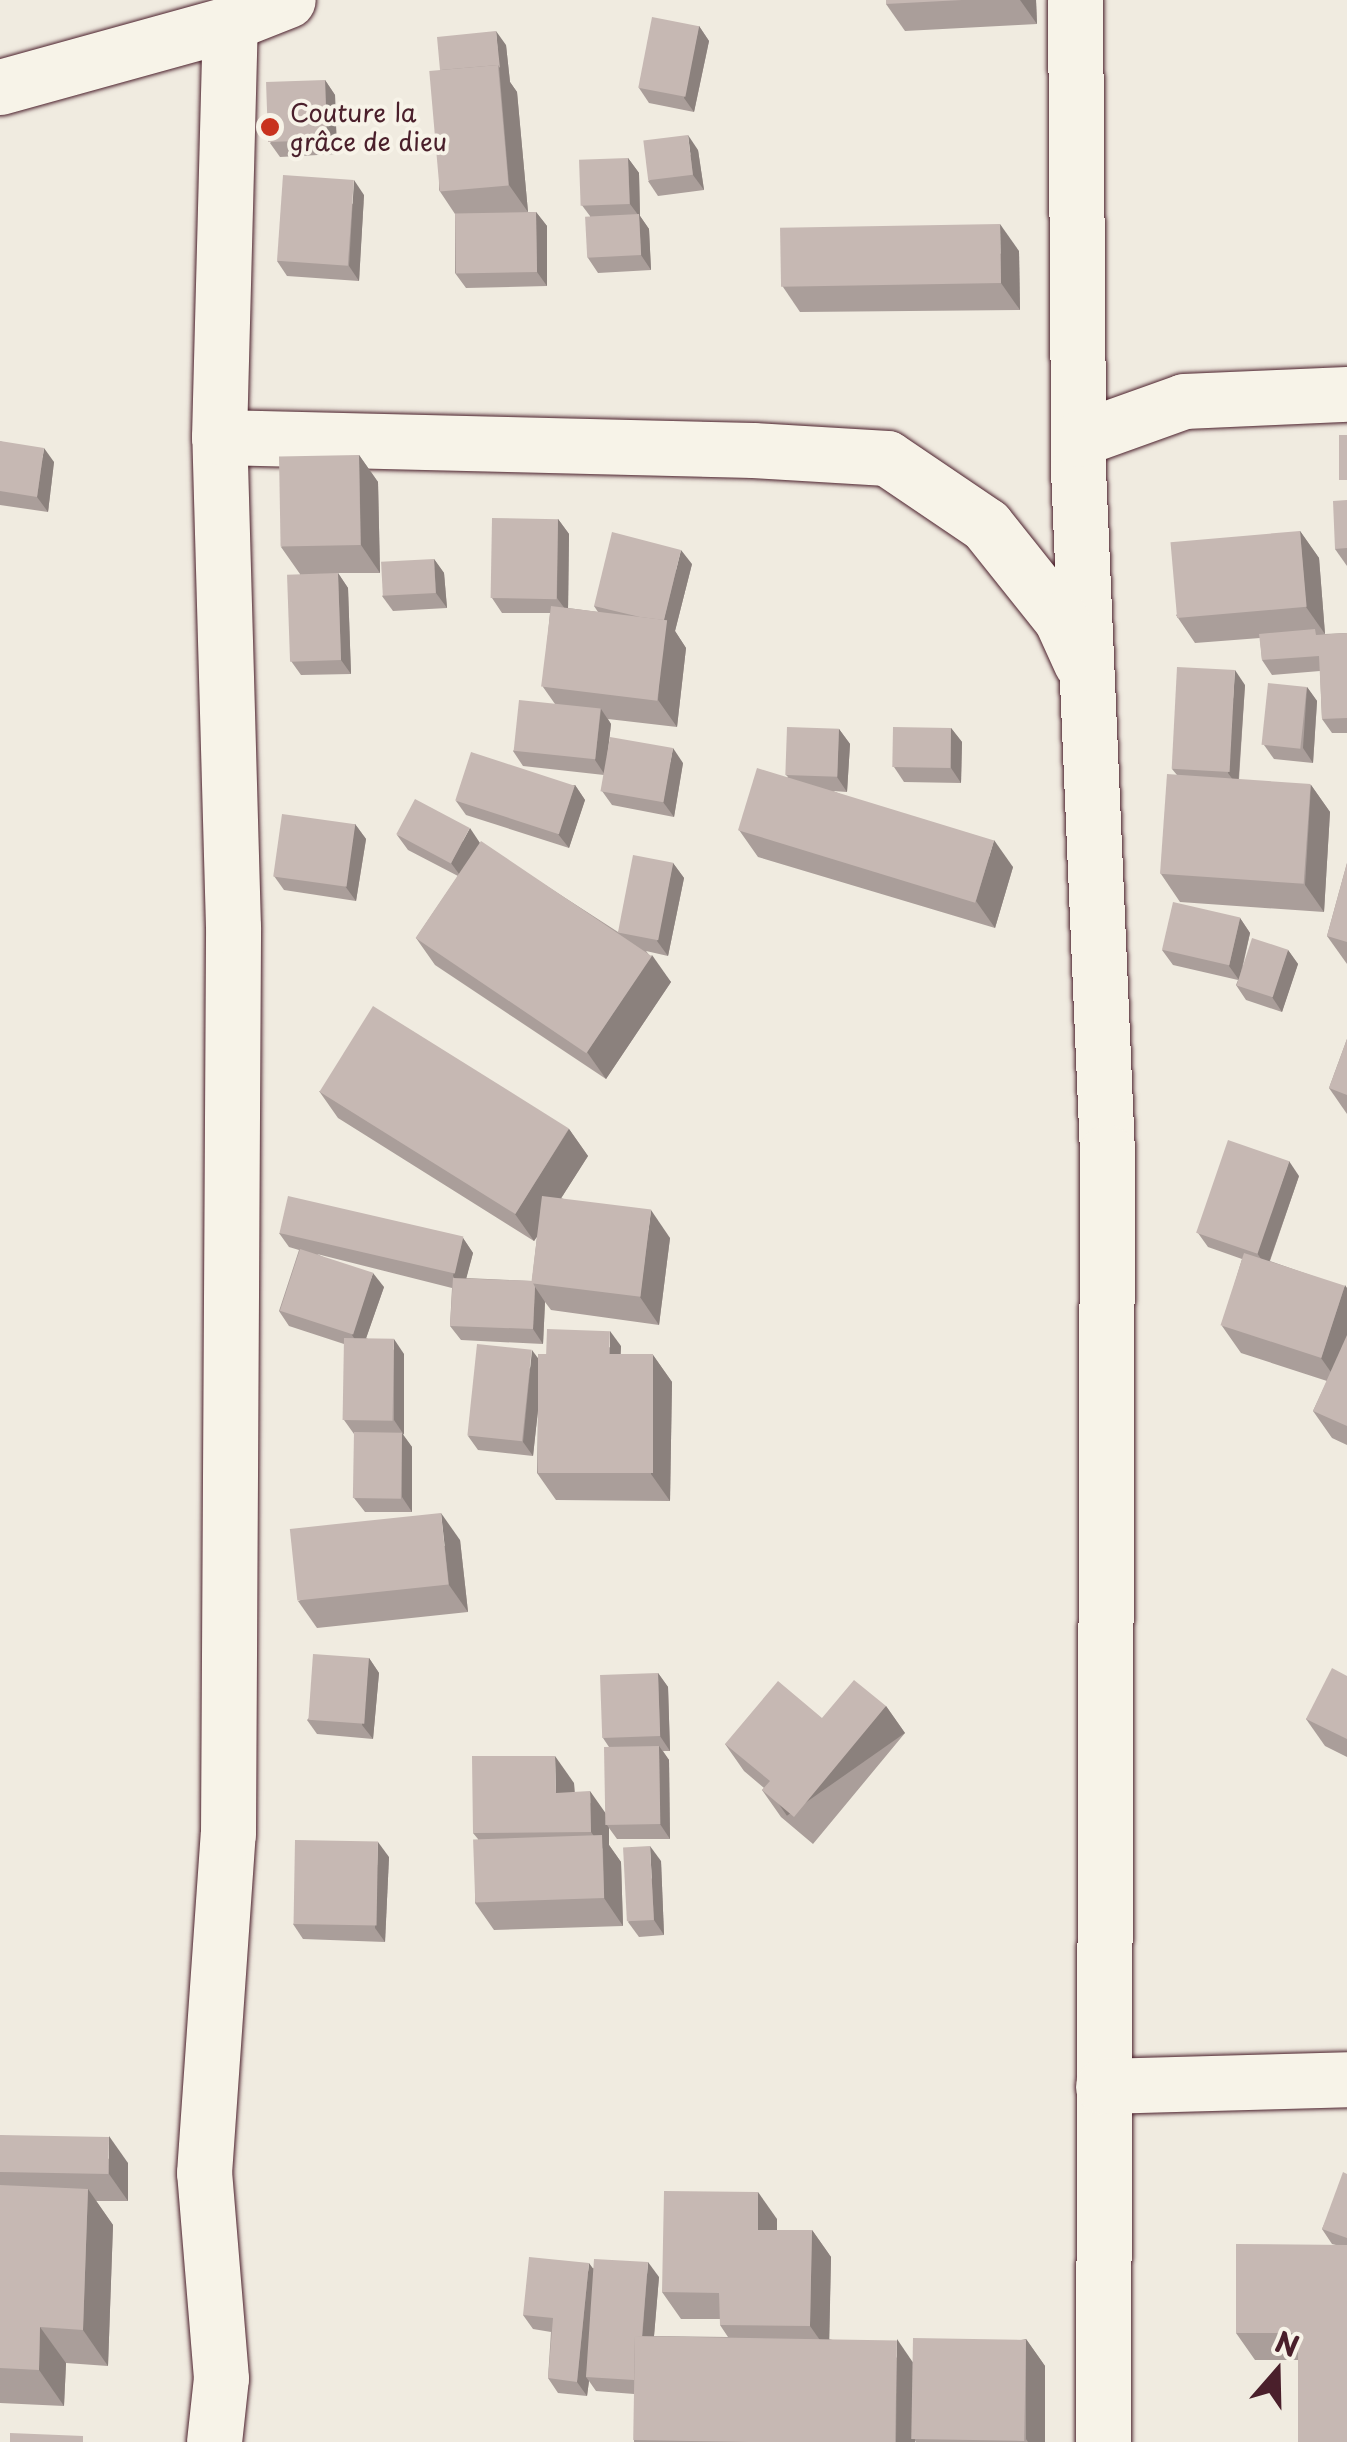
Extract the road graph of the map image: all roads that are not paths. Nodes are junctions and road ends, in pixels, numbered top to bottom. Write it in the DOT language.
graph roads {
  1 [pos="288,0"];
  2 [pos="1075,0"];
  3 [pos="230,23"];
  4 [pos="0,86"];
  5 [pos="1347,394"];
  6 [pos="219,437"];
  7 [pos="1078,439"];
  8 [pos="1086,673"];
  9 [pos="1347,2079"];
  10 [pos="1104,2086"];
  11 [pos="214,2442"];
  12 [pos="1103,2442"];
  1 -- 3 [label="street"];
  2 -- 7 [label="street"];
  3 -- 4 [label="street"];
  3 -- 6 [label="street"];
  5 -- 7 [label="street"];
  6 -- 8 [label="street"];
  6 -- 11 [label="street"];
  7 -- 8 [label="street"];
  8 -- 10 [label="street"];
  9 -- 10 [label="street"];
  10 -- 12 [label="street"];
}
